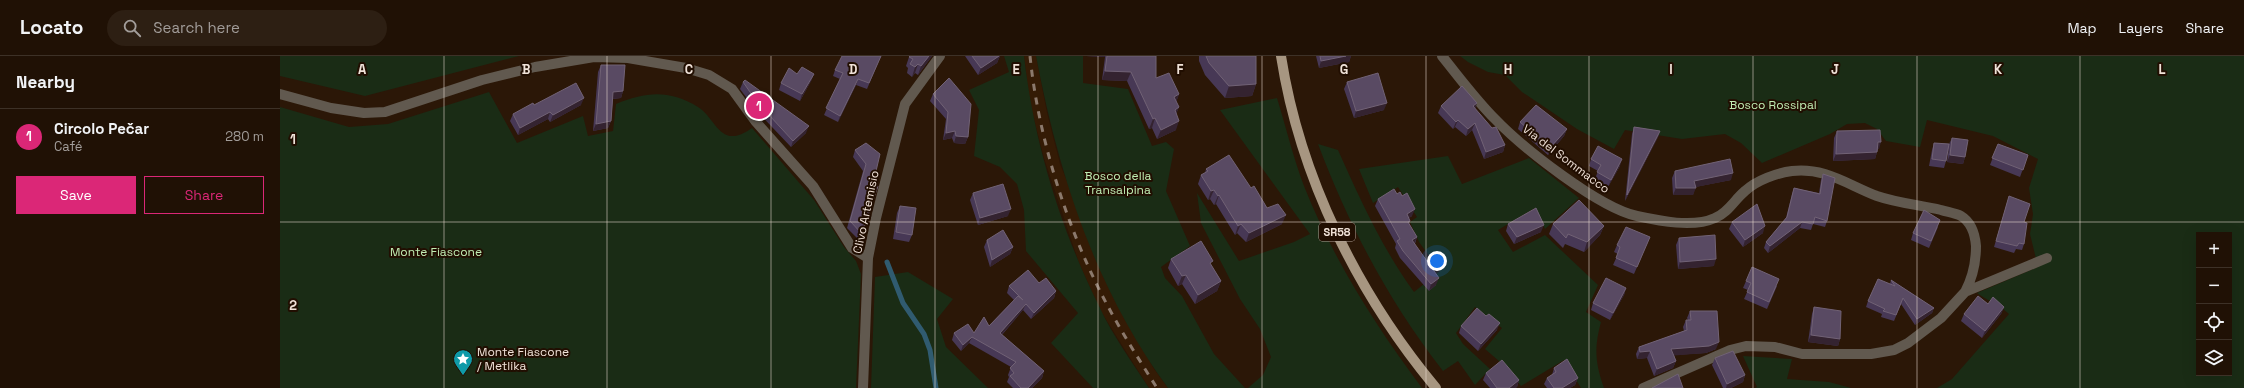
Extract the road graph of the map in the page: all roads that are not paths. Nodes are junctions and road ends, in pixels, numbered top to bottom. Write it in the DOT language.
graph roads {
  1 [pos="940,56"];
  2 [pos="1281,56"];
  3 [pos="1442,56"];
  4 [pos="280,94"];
  5 [pos="868,258"];
  6 [pos="2047,258"];
  7 [pos="1965,292"];
  8 [pos="863,388"];
  9 [pos="1436,388"];
  10 [pos="1643,388"];
  1 -- 5 [label="street, Clivo Artemisio"];
  2 -- 9 [label="main road, SR58"];
  3 -- 7 [label="street, Via del Sommacco"];
  4 -- 5 [label="street"];
  5 -- 8 [label="street, Clivo Artemisio"];
  6 -- 7 [label="street"];
  7 -- 10 [label="street"];
}
